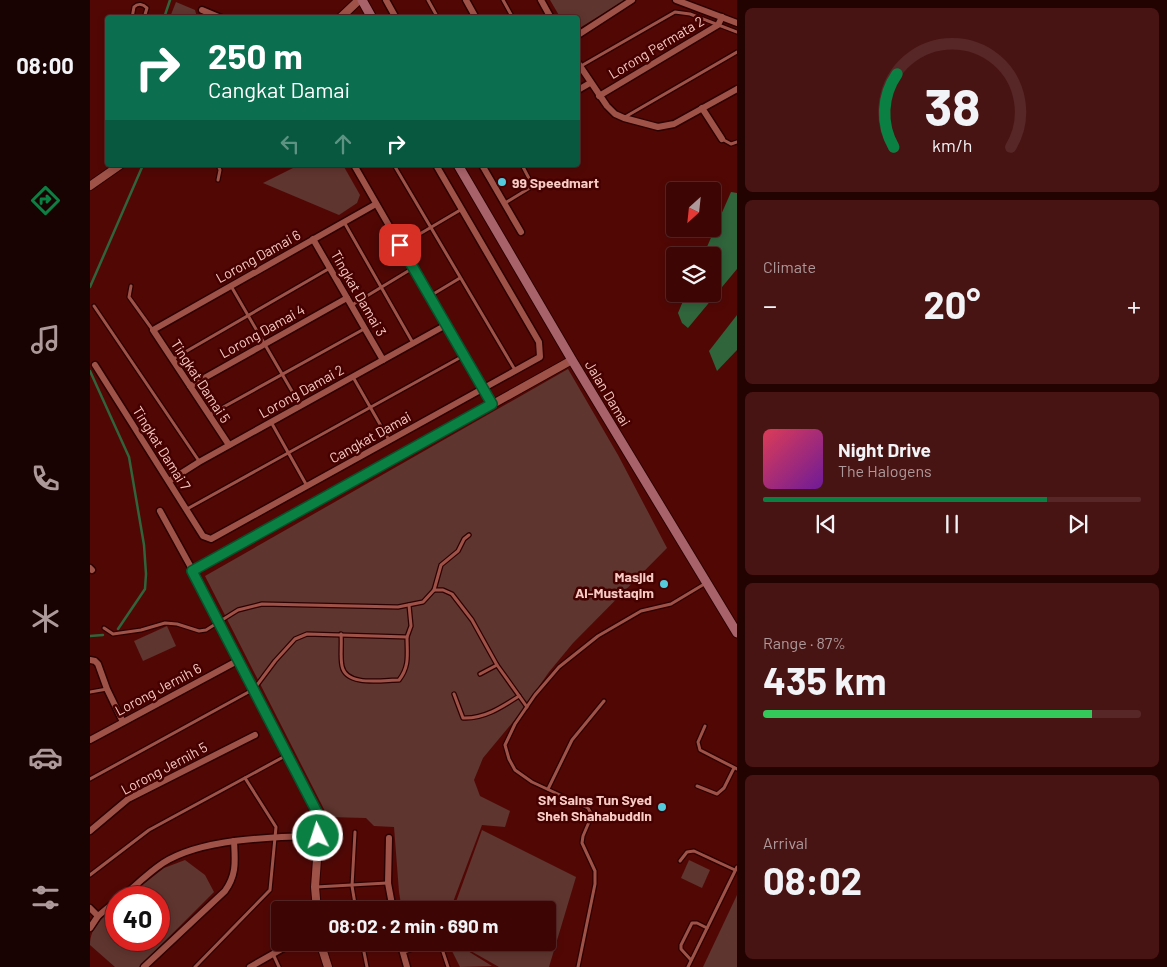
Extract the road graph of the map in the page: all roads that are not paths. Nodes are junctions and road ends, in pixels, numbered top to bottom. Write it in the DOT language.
graph roads {
  1 [pos="361,0"];
  2 [pos="386,0"];
  3 [pos="428,0"];
  4 [pos="466,0"];
  5 [pos="503,0"];
  6 [pos="541,0"];
  7 [pos="632,0"];
  8 [pos="676,0"];
  9 [pos="202,10"];
  10 [pos="133,15"];
  11 [pos="145,15"];
  12 [pos="214,15"];
  13 [pos="344,15"];
  14 [pos="370,15"];
  15 [pos="394,15"];
  16 [pos="436,15"];
  17 [pos="474,15"];
  18 [pos="511,15"];
  19 [pos="549,15"];
  20 [pos="722,17"];
  21 [pos="736,21"];
  22 [pos="718,24"];
  23 [pos="737,32"];
  24 [pos="580,34"];
  25 [pos="737,52"];
  26 [pos="580,64"];
  27 [pos="580,67"];
  28 [pos="590,83"];
  29 [pos="580,89"];
  30 [pos="737,89"];
  31 [pos="599,96"];
  32 [pos="702,108"];
  33 [pos="624,118"];
  34 [pos="722,139"];
  35 [pos="737,142"];
  36 [pos="117,167"];
  37 [pos="219,167"];
  38 [pos="355,167"];
  39 [pos="395,167"];
  40 [pos="437,167"];
  41 [pos="459,167"];
  42 [pos="483,167"];
  43 [pos="523,167"];
  44 [pos="218,180"];
  45 [pos="90,186"];
  46 [pos="504,203"];
  47 [pos="376,204"];
  48 [pos="462,209"];
  49 [pos="344,222"];
  50 [pos="430,227"];
  51 [pos="521,232"];
  52 [pos="313,239"];
  53 [pos="400,245"];
  54 [pos="330,268"];
  55 [pos="413,268"];
  56 [pos="460,278"];
  57 [pos="131,286"];
  58 [pos="231,286"];
  59 [pos="381,287"];
  60 [pos="430,296"];
  61 [pos="347,298"];
  62 [pos="351,305"];
  63 [pos="94,306"];
  64 [pos="248,315"];
  65 [pos="446,325"];
  66 [pos="365,329"];
  67 [pos="153,330"];
  68 [pos="414,343"];
  69 [pos="264,344"];
  70 [pos="464,355"];
  71 [pos="172,360"];
  72 [pos="383,360"];
  73 [pos="572,360"];
  74 [pos="95,365"];
  75 [pos="515,370"];
  76 [pos="282,375"];
  77 [pos="353,377"];
  78 [pos="190,386"];
  79 [pos="483,388"];
  80 [pos="492,404"];
  81 [pos="300,406"];
  82 [pos="370,407"];
  83 [pos="209,415"];
  84 [pos="271,422"];
  85 [pos="389,440"];
  86 [pos="229,445"];
  87 [pos="288,452"];
  88 [pos="199,462"];
  89 [pos="169,481"];
  90 [pos="307,486"];
  91 [pos="187,510"];
  92 [pos="160,511"];
  93 [pos="469,535"];
  94 [pos="211,539"];
  95 [pos="192,571"];
  96 [pos="707,582"];
  97 [pos="434,590"];
  98 [pos="409,605"];
  99 [pos="219,622"];
  100 [pos="104,628"];
  101 [pos="737,633"];
  102 [pos="341,634"];
  103 [pos="407,637"];
  104 [pos="239,660"];
  105 [pos="93,661"];
  106 [pos="497,665"];
  107 [pos="480,674"];
  108 [pos="107,688"];
  109 [pos="254,689"];
  110 [pos="90,692"];
  111 [pos="454,694"];
  112 [pos="519,696"];
  113 [pos="604,701"];
  114 [pos="527,707"];
  115 [pos="123,722"];
  116 [pos="706,726"];
  117 [pos="255,735"];
  118 [pos="90,740"];
  119 [pos="287,755"];
  120 [pos="736,769"];
  121 [pos="246,778"];
  122 [pos="90,779"];
  123 [pos="697,786"];
  124 [pos="548,789"];
  125 [pos="90,831"];
  126 [pos="355,832"];
  127 [pos="318,836"];
  128 [pos="275,837"];
  129 [pos="390,838"];
  130 [pos="234,841"];
  131 [pos="680,861"];
  132 [pos="736,869"];
  133 [pos="90,874"];
  134 [pos="388,883"];
  135 [pos="136,886"];
  136 [pos="352,886"];
  137 [pos="315,887"];
  138 [pos="316,901"];
  139 [pos="354,901"];
  140 [pos="391,901"];
  141 [pos="90,908"];
  142 [pos="105,910"];
  143 [pos="98,916"];
  144 [pos="90,928"];
  145 [pos="707,928"];
  146 [pos="278,951"];
  147 [pos="323,951"];
  148 [pos="364,951"];
  149 [pos="405,951"];
  150 [pos="443,951"];
  151 [pos="402,952"];
  152 [pos="273,954"];
  153 [pos="691,960"];
  154 [pos="147,966"];
  155 [pos="195,967"];
  156 [pos="250,967"];
  157 [pos="279,967"];
  158 [pos="328,967"];
  159 [pos="367,967"];
  160 [pos="406,967"];
  161 [pos="448,967"];
  162 [pos="578,967"];
  163 [pos="688,967"];
  1 -- 13 [label="street"];
  1 -- 14 [label="main road"];
  2 -- 15 [label="street"];
  3 -- 16 [label="lane"];
  4 -- 17 [label="street"];
  5 -- 18 [label="lane"];
  6 -- 19 [label="street"];
  7 -- 24 [label="street"];
  8 -- 20 [label="street"];
  9 -- 12 [label="street"];
  10 -- 11 [label="lane"];
  20 -- 21 [label="street"];
  20 -- 22 [label="street, Lorong Permata 2"];
  22 -- 23 [label="lane"];
  22 -- 26 [label="lane"];
  22 -- 31 [label="street, Lorong Permata 2"];
  25 -- 33 [label="lane"];
  27 -- 28 [label="street"];
  28 -- 29 [label="street"];
  28 -- 31 [label="street"];
  30 -- 32 [label="street"];
  31 -- 33 [label="street"];
  32 -- 33 [label="street"];
  32 -- 34 [label="street"];
  34 -- 35 [label="lane"];
  36 -- 45 [label="street"];
  37 -- 44 [label="lane"];
  38 -- 47 [label="street"];
  39 -- 50 [label="lane"];
  40 -- 48 [label="street"];
  41 -- 73 [label="main road, Jalan Damai"];
  42 -- 46 [label="street"];
  43 -- 46 [label="lane"];
  46 -- 51 [label="street"];
  47 -- 49 [label="street, Lorong Damai 6"];
  47 -- 53 [label="street"];
  48 -- 50 [label="lane"];
  48 -- 75 [label="street, Cangkat Damai"];
  49 -- 52 [label="street, Lorong Damai 6"];
  49 -- 59 [label="lane"];
  50 -- 53 [label="lane"];
  50 -- 56 [label="lane"];
  52 -- 54 [label="street, Tingkat Damai 3"];
  52 -- 58 [label="street, Lorong Damai 6"];
  53 -- 55 [label="street"];
  54 -- 61 [label="street, Tingkat Damai 3"];
  54 -- 64 [label="lane"];
  55 -- 59 [label="lane"];
  55 -- 60 [label="street"];
  56 -- 60 [label="lane"];
  56 -- 75 [label="lane"];
  57 -- 67 [label="lane"];
  58 -- 64 [label="lane"];
  58 -- 67 [label="street, Lorong Damai 6"];
  59 -- 62 [label="lane"];
  59 -- 68 [label="lane"];
  60 -- 65 [label="street"];
  61 -- 62 [label="street, Tingkat Damai 3"];
  61 -- 69 [label="street, Lorong Damai 4"];
  62 -- 66 [label="street, Tingkat Damai 3"];
  63 -- 88 [label="lane"];
  64 -- 69 [label="lane"];
  64 -- 71 [label="lane"];
  65 -- 68 [label="street, Lorong Damai 2"];
  65 -- 70 [label="street"];
  66 -- 72 [label="street, Tingkat Damai 3"];
  66 -- 76 [label="lane"];
  67 -- 71 [label="street, Tingkat Damai 5"];
  68 -- 72 [label="street, Lorong Damai 2"];
  69 -- 76 [label="lane"];
  69 -- 78 [label="street, Lorong Damai 4"];
  70 -- 79 [label="street"];
  70 -- 82 [label="lane"];
  71 -- 78 [label="street, Tingkat Damai 5"];
  72 -- 77 [label="street, Lorong Damai 2"];
  73 -- 80 [label="street"];
  73 -- 96 [label="main road, Jalan Damai"];
  74 -- 89 [label="street, Tingkat Damai 7"];
  75 -- 79 [label="street, Cangkat Damai"];
  76 -- 81 [label="lane"];
  76 -- 83 [label="lane"];
  77 -- 81 [label="street, Lorong Damai 2"];
  77 -- 82 [label="lane"];
  78 -- 83 [label="street, Tingkat Damai 5"];
  79 -- 80 [label="street"];
  79 -- 85 [label="street, Cangkat Damai"];
  80 -- 95 [label="street"];
  81 -- 84 [label="street, Lorong Damai 2"];
  82 -- 85 [label="lane"];
  82 -- 87 [label="lane"];
  83 -- 86 [label="street, Tingkat Damai 5"];
  84 -- 86 [label="street, Lorong Damai 2"];
  84 -- 87 [label="lane"];
  85 -- 90 [label="street, Cangkat Damai"];
  86 -- 88 [label="street, Lorong Damai 2"];
  87 -- 90 [label="lane"];
  87 -- 91 [label="lane"];
  88 -- 89 [label="street, Lorong Damai 2"];
  89 -- 91 [label="street, Tingkat Damai 7"];
  90 -- 94 [label="street, Cangkat Damai"];
  91 -- 94 [label="street, Tingkat Damai 7"];
  92 -- 95 [label="street"];
  93 -- 97 [label="lane"];
  95 -- 99 [label="street"];
  96 -- 101 [label="main road, Jalan Damai"];
  96 -- 114 [label="lane"];
  97 -- 98 [label="lane"];
  97 -- 106 [label="lane"];
  98 -- 99 [label="lane"];
  98 -- 103 [label="lane"];
  99 -- 100 [label="lane"];
  99 -- 104 [label="street"];
  102 -- 103 [label="lane"];
  102 -- 103 [label="lane"];
  102 -- 109 [label="lane"];
  104 -- 109 [label="street"];
  104 -- 115 [label="street, Lorong Jernih 6"];
  105 -- 108 [label="street"];
  106 -- 107 [label="lane"];
  106 -- 112 [label="lane"];
  108 -- 110 [label="lane"];
  108 -- 115 [label="street"];
  109 -- 119 [label="street"];
  109 -- 122 [label="lane"];
  111 -- 112 [label="lane"];
  112 -- 114 [label="lane"];
  113 -- 124 [label="lane"];
  114 -- 124 [label="lane"];
  115 -- 118 [label="street, Lorong Jernih 6"];
  116 -- 120 [label="lane"];
  117 -- 125 [label="street, Lorong Jernih 5"];
  119 -- 121 [label="lane"];
  119 -- 127 [label="street"];
  120 -- 123 [label="lane"];
  121 -- 128 [label="lane"];
  121 -- 133 [label="lane"];
  124 -- 162 [label="lane"];
  126 -- 136 [label="lane"];
  127 -- 128 [label="street"];
  127 -- 137 [label="street"];
  128 -- 130 [label="street"];
  128 -- 155 [label="lane"];
  129 -- 134 [label="street"];
  130 -- 135 [label="street"];
  130 -- 154 [label="street"];
  131 -- 132 [label="lane"];
  132 -- 145 [label="lane"];
  134 -- 136 [label="lane"];
  134 -- 140 [label="street"];
  136 -- 137 [label="lane"];
  136 -- 139 [label="lane"];
  137 -- 138 [label="street"];
  141 -- 143 [label="street"];
  142 -- 143 [label="street"];
  143 -- 144 [label="street"];
  145 -- 153 [label="lane"];
  145 -- 153 [label="lane"];
  146 -- 152 [label="street"];
  147 -- 158 [label="street"];
  148 -- 159 [label="lane"];
  149 -- 151 [label="lane"];
  150 -- 161 [label="lane"];
  151 -- 160 [label="street"];
  152 -- 156 [label="street"];
  152 -- 157 [label="lane"];
  153 -- 163 [label="lane"];
}
